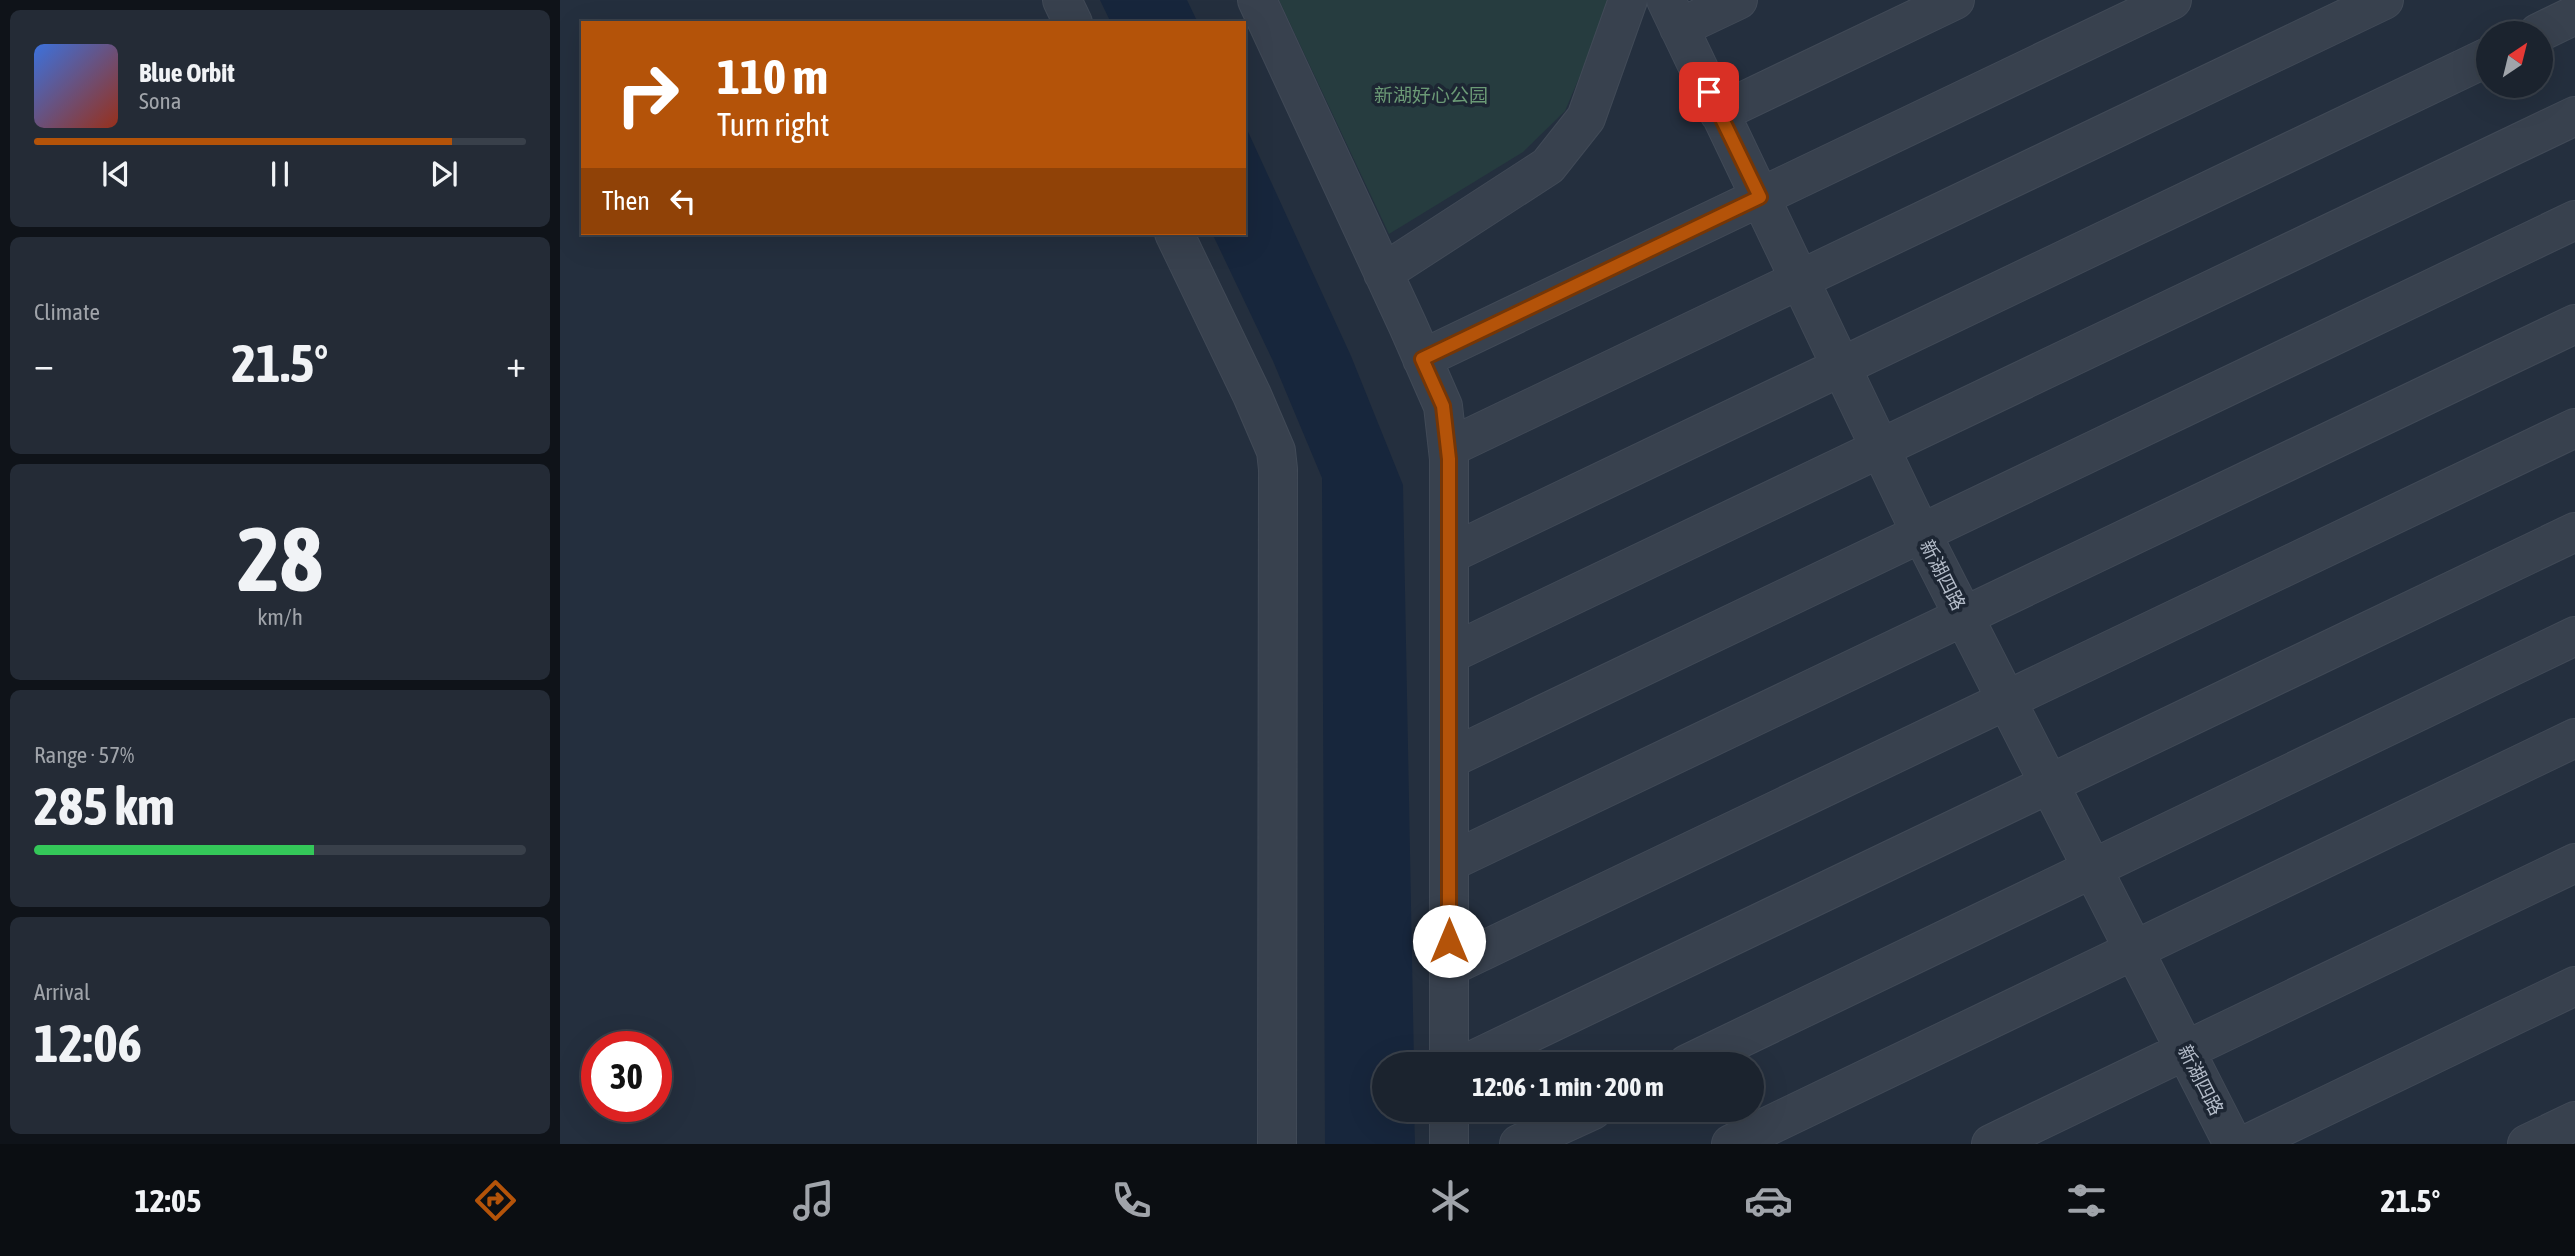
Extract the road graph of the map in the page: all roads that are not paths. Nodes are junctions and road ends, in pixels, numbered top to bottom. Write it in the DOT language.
graph roads {
  1 [pos="1062,0"];
  2 [pos="1257,0"];
  3 [pos="1628,0"];
  4 [pos="1738,0"];
  5 [pos="1955,0"];
  6 [pos="2172,0"];
  7 [pos="2384,0"];
  8 [pos="1672,14"];
  9 [pos="2575,15"];
  10 [pos="1072,21"];
  11 [pos="2553,26"];
  12 [pos="2476,63"];
  13 [pos="1720,113"];
  14 [pos="2575,116"];
  15 [pos="1760,197"];
  16 [pos="2575,220"];
  17 [pos="1175,235"];
  18 [pos="1383,273"];
  19 [pos="1799,280"];
  20 [pos="2575,324"];
  21 [pos="1422,359"];
  22 [pos="1841,367"];
  23 [pos="2575,428"];
  24 [pos="1448,448"];
  25 [pos="1880,449"];
  26 [pos="2575,532"];
  27 [pos="1921,533"];
  28 [pos="1450,554"];
  29 [pos="1964,617"];
  30 [pos="2575,636"];
  31 [pos="1450,654"];
  32 [pos="2007,700"];
  33 [pos="2575,738"];
  34 [pos="1450,759"];
  35 [pos="2049,784"];
  36 [pos="1450,862"];
  37 [pos="2575,863"];
  38 [pos="2093,869"];
  39 [pos="2134,950"];
  40 [pos="1449,967"];
  41 [pos="2575,986"];
  42 [pos="2186,1050"];
  43 [pos="1449,1052"];
  44 [pos="1490,1052"];
  45 [pos="1712,1052"];
  46 [pos="2575,1121"];
  47 [pos="1449,1122"];
  48 [pos="1566,1122"];
  49 [pos="1277,1144"];
  50 [pos="1449,1144"];
  51 [pos="1519,1144"];
  52 [pos="1731,1144"];
  53 [pos="1991,1144"];
  54 [pos="2233,1144"];
  55 [pos="2247,1144"];
  56 [pos="2527,1144"];
  1 -- 10 [label="street"];
  2 -- 18 [label="street"];
  3 -- 18 [label="street"];
  4 -- 8 [label="street"];
  5 -- 13 [label="street"];
  6 -- 15 [label="street"];
  7 -- 19 [label="street"];
  8 -- 13 [label="street, 新湖四路"];
  9 -- 11 [label="street"];
  12 -- 22 [label="street"];
  13 -- 15 [label="street, 新湖四路"];
  14 -- 25 [label="street"];
  15 -- 19 [label="street, 新湖四路"];
  15 -- 21 [label="street"];
  16 -- 27 [label="street"];
  17 -- 49 [label="street"];
  18 -- 21 [label="street"];
  19 -- 22 [label="street, 新湖四路"];
  19 -- 24 [label="street"];
  20 -- 29 [label="street"];
  21 -- 24 [label="street"];
  22 -- 25 [label="street, 新湖四路"];
  22 -- 28 [label="street"];
  23 -- 32 [label="street"];
  24 -- 28 [label="street"];
  25 -- 27 [label="street, 新湖四路"];
  25 -- 31 [label="street"];
  26 -- 35 [label="street"];
  27 -- 29 [label="street, 新湖四路"];
  27 -- 34 [label="street"];
  28 -- 31 [label="street"];
  29 -- 32 [label="street, 新湖四路"];
  29 -- 36 [label="street"];
  30 -- 38 [label="street"];
  31 -- 34 [label="street"];
  32 -- 35 [label="street, 新湖四路"];
  32 -- 40 [label="street"];
  33 -- 39 [label="street"];
  34 -- 36 [label="street"];
  35 -- 38 [label="street, 新湖四路"];
  35 -- 44 [label="street"];
  36 -- 40 [label="street"];
  37 -- 42 [label="street"];
  38 -- 39 [label="street, 新湖四路"];
  38 -- 45 [label="street"];
  39 -- 42 [label="street, 新湖四路"];
  39 -- 52 [label="street"];
  40 -- 43 [label="street"];
  41 -- 55 [label="street"];
  42 -- 53 [label="street"];
  42 -- 54 [label="street, 新湖四路"];
  46 -- 56 [label="street"];
  47 -- 50 [label="street"];
  48 -- 51 [label="street"];
}
